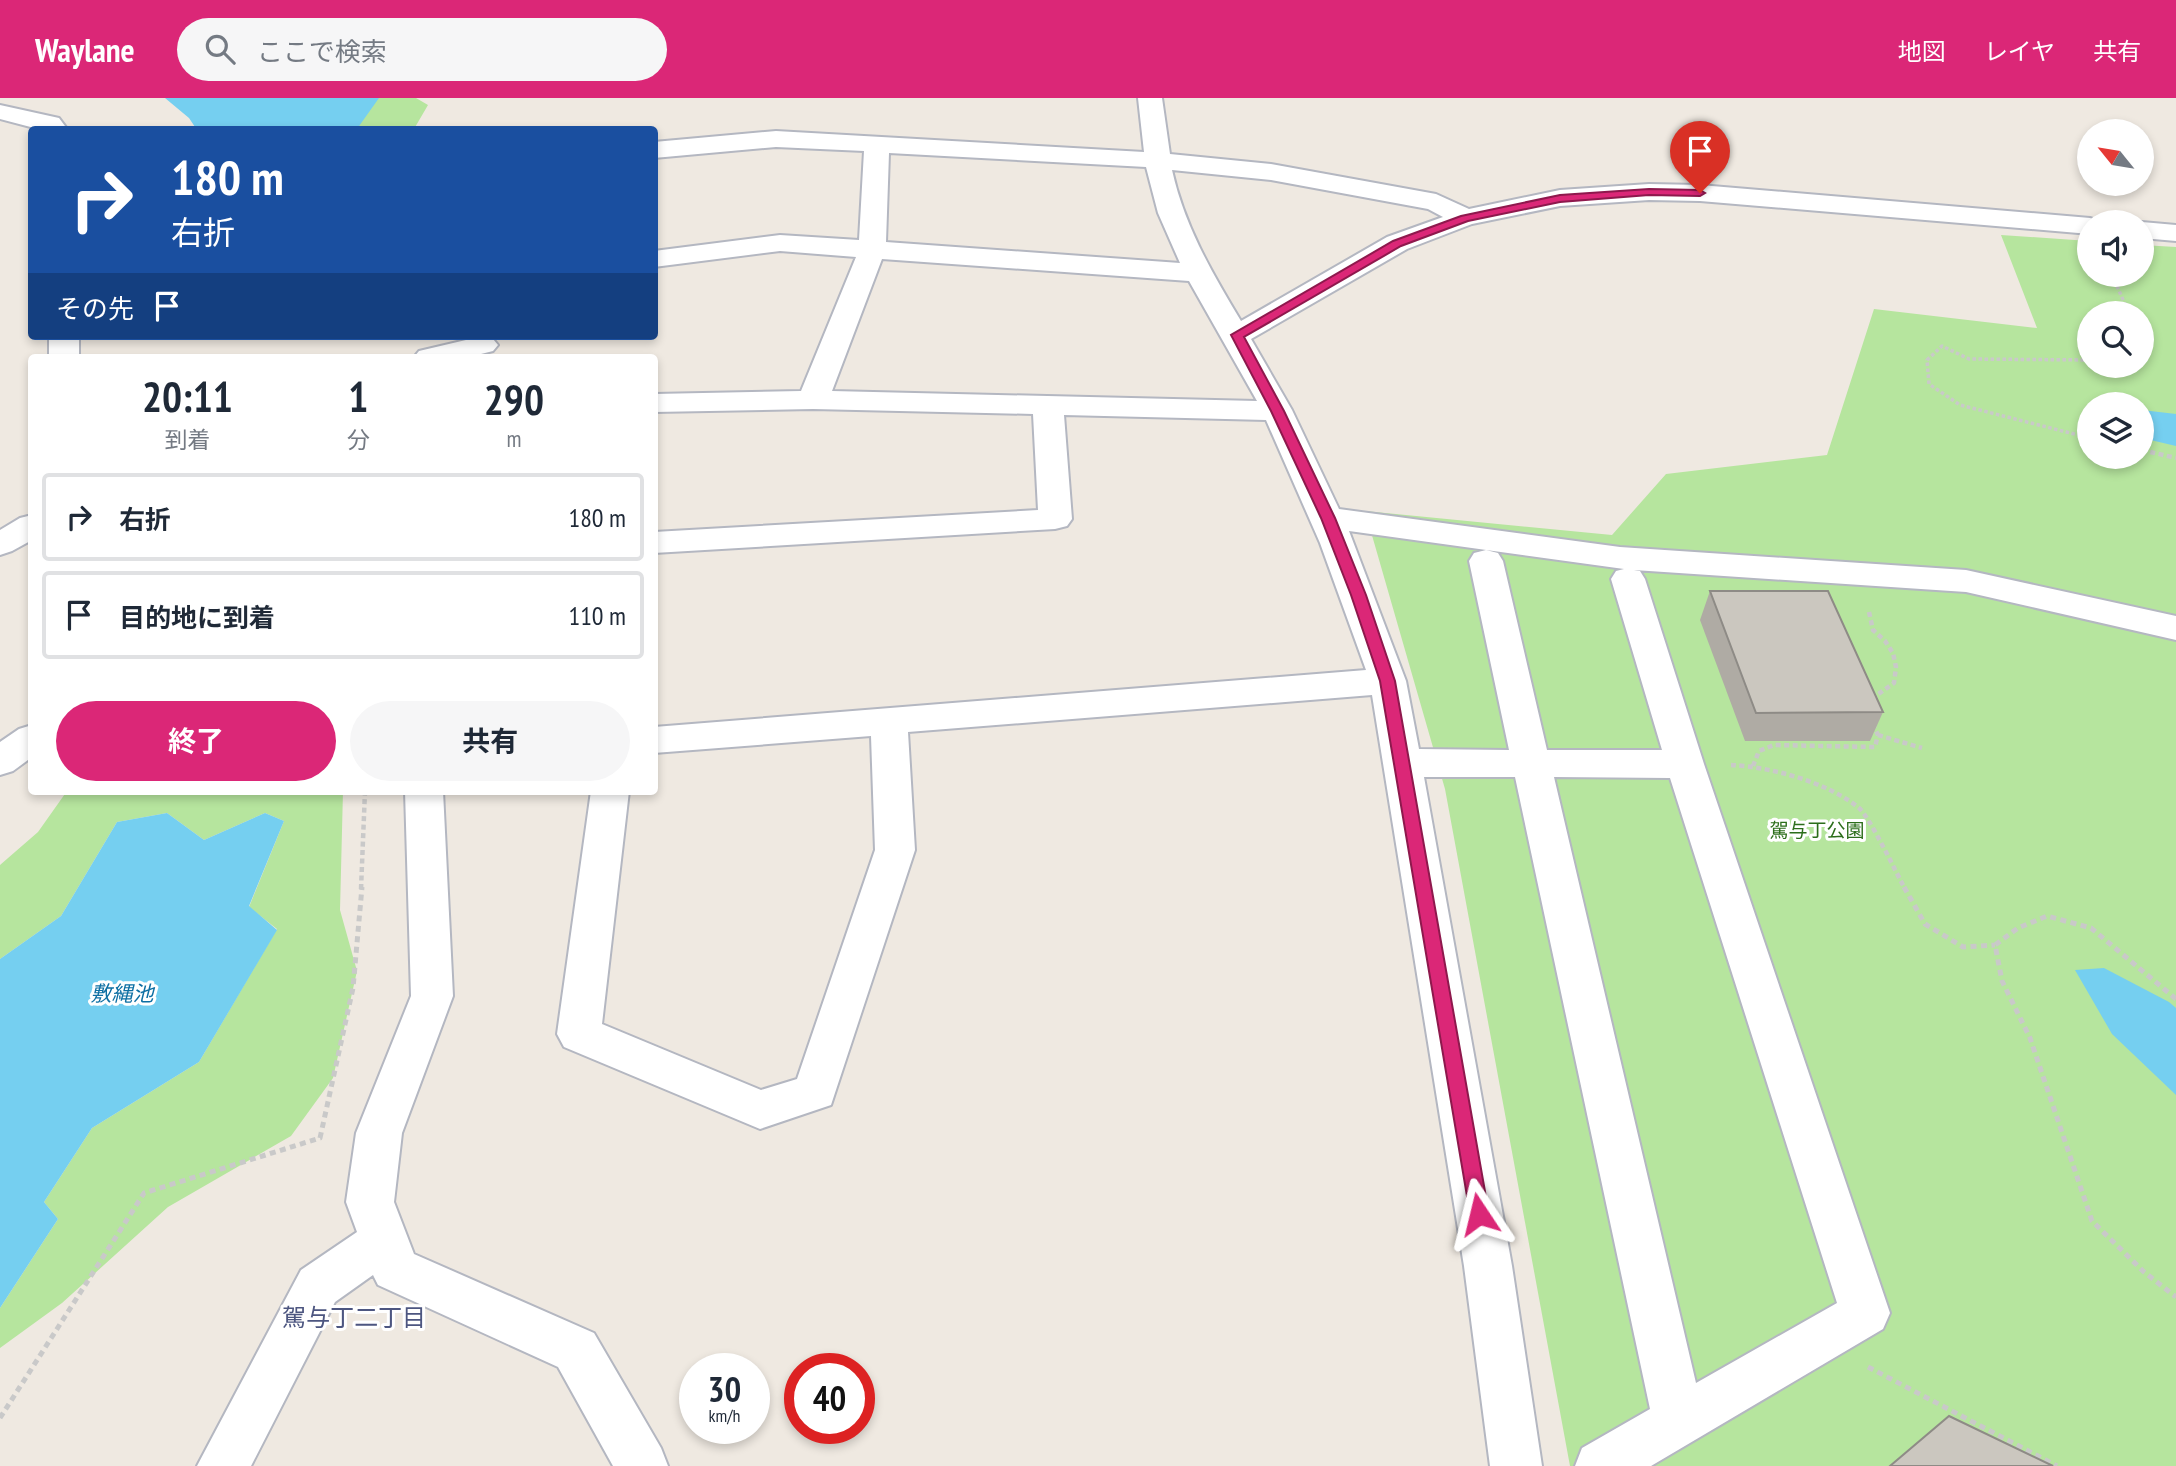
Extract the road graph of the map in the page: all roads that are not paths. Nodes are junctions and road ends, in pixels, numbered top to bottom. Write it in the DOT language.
graph roads {
  1 [pos="1128,98"];
  2 [pos="1150,98"];
  3 [pos="0,112"];
  4 [pos="53,126"];
  5 [pos="877,146"];
  6 [pos="658,150"];
  7 [pos="1145,160"];
  8 [pos="1465,218"];
  9 [pos="2077,225"];
  10 [pos="2154,231"];
  11 [pos="2176,233"];
  12 [pos="872,250"];
  13 [pos="658,258"];
  14 [pos="1198,273"];
  15 [pos="1237,335"];
  16 [pos="486,346"];
  17 [pos="445,354"];
  18 [pos="813,400"];
  19 [pos="658,403"];
  20 [pos="1048,405"];
  21 [pos="1277,411"];
  22 [pos="1328,518"];
  23 [pos="28,527"];
  24 [pos="658,543"];
  25 [pos="0,544"];
  26 [pos="1486,561"];
  27 [pos="1628,579"];
  28 [pos="2170,626"];
  29 [pos="1388,681"];
  30 [pos="889,721"];
  31 [pos="658,740"];
  32 [pos="28,741"];
  33 [pos="0,761"];
  34 [pos="1402,763"];
  35 [pos="1532,764"];
  36 [pos="1685,764"];
  37 [pos="424,795"];
  38 [pos="609,795"];
  39 [pos="385,1240"];
  40 [pos="1679,1421"];
  41 [pos="639,1464"];
  42 [pos="223,1466"];
  43 [pos="1516,1466"];
  44 [pos="1601,1466"];
  1 -- 7 [label="street"];
  2 -- 7 [label="street"];
  3 -- 4 [label="street"];
  5 -- 6 [label="street"];
  5 -- 7 [label="street"];
  5 -- 12 [label="street"];
  7 -- 8 [label="street"];
  7 -- 14 [label="street"];
  8 -- 9 [label="street"];
  8 -- 15 [label="street"];
  10 -- 11 [label="street"];
  12 -- 13 [label="street"];
  12 -- 14 [label="street"];
  12 -- 18 [label="street"];
  14 -- 15 [label="street"];
  15 -- 21 [label="street"];
  16 -- 17 [label="street"];
  18 -- 19 [label="street"];
  18 -- 20 [label="street"];
  20 -- 21 [label="street"];
  20 -- 24 [label="street"];
  21 -- 22 [label="street"];
  22 -- 28 [label="street"];
  22 -- 29 [label="street"];
  23 -- 25 [label="street"];
  26 -- 35 [label="street"];
  27 -- 36 [label="street"];
  29 -- 30 [label="street"];
  29 -- 34 [label="street"];
  30 -- 31 [label="street"];
  30 -- 38 [label="street"];
  32 -- 33 [label="street"];
  34 -- 35 [label="street"];
  34 -- 43 [label="street"];
  35 -- 36 [label="street"];
  35 -- 40 [label="street"];
  36 -- 40 [label="street"];
  37 -- 39 [label="street"];
  39 -- 41 [label="street"];
  39 -- 42 [label="street"];
  40 -- 44 [label="street"];
}
